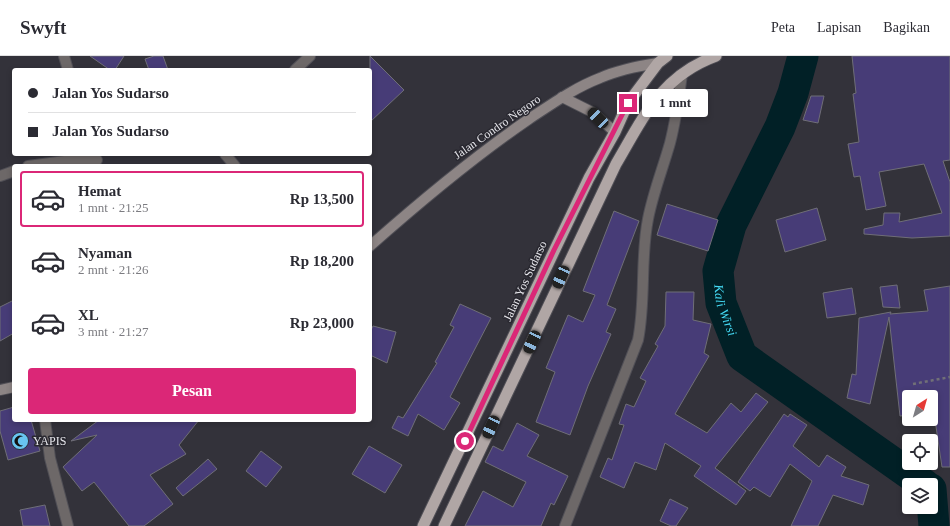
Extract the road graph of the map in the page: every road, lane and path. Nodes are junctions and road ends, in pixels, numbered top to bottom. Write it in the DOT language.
graph roads {
  1 [pos="64,56"];
  2 [pos="310,56"];
  3 [pos="716,56"];
  4 [pos="663,60"];
  5 [pos="67,68"];
  6 [pos="298,68"];
  7 [pos="682,74"];
  8 [pos="562,97"];
  9 [pos="615,132"];
  10 [pos="227,156"];
  11 [pos="97,160"];
  12 [pos="43,164"];
  13 [pos="233,164"];
  14 [pos="12,172"];
  15 [pos="0,176"];
  16 [pos="372,244"];
  17 [pos="950,377"];
  18 [pos="494,378"];
  19 [pos="913,384"];
  20 [pos="512,385"];
  21 [pos="12,388"];
  22 [pos="0,390"];
  23 [pos="45,422"];
  24 [pos="68,526"];
  25 [pos="423,526"];
  26 [pos="444,526"];
  27 [pos="565,526"];
  1 -- 5 [label="street"];
  2 -- 6 [label="street"];
  3 -- 7 [label="highway"];
  4 -- 8 [label="main road, Jalan Condro Negoro"];
  4 -- 9 [label="highway, Jalan Yos Sudarso"];
  7 -- 20 [label="highway"];
  7 -- 27 [label="street"];
  8 -- 9 [label="main road"];
  8 -- 16 [label="main road, Jalan Condro Negoro"];
  9 -- 18 [label="highway, Jalan Yos Sudarso"];
  10 -- 13 [label="street"];
  11 -- 12 [label="street"];
  14 -- 15 [label="street"];
  17 -- 19 [label="path"];
  18 -- 20 [label="highway"];
  18 -- 25 [label="highway, Jalan Yos Sudarso"];
  20 -- 26 [label="highway"];
  21 -- 22 [label="main road"];
  23 -- 24 [label="street"];
}
